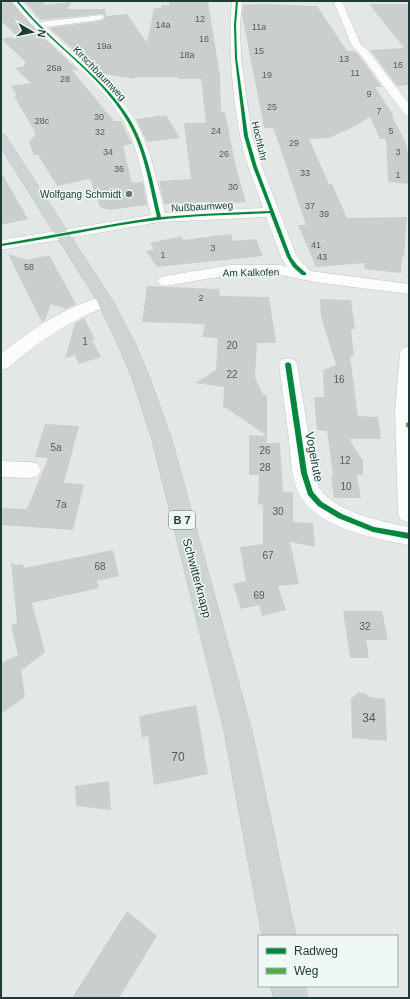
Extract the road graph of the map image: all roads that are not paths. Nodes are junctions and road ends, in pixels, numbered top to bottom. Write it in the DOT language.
graph roads {
  1 [pos="17,1"];
  2 [pos="238,1"];
  3 [pos="339,4"];
  4 [pos="99,18"];
  5 [pos="39,25"];
  6 [pos="409,112"];
  7 [pos="1,138"];
  8 [pos="272,212"];
  9 [pos="159,218"];
  10 [pos="62,236"];
  11 [pos="1,245"];
  12 [pos="304,274"];
  13 [pos="165,281"];
  14 [pos="409,290"];
  15 [pos="105,301"];
  16 [pos="409,352"];
  17 [pos="1,364"];
  18 [pos="288,364"];
  19 [pos="1,469"];
  20 [pos="30,470"];
  21 [pos="409,514"];
  22 [pos="409,536"];
  23 [pos="279,935"];
  24 [pos="288,987"];
  25 [pos="291,998"];
  1 -- 5 [label="street, Kirschbaumweg"];
  2 -- 8 [label="street, Hochfuhr"];
  3 -- 6 [label="street"];
  4 -- 5 [label="street"];
  5 -- 9 [label="street, Kirschbaumweg"];
  7 -- 10 [label="main road, Schwitterknapp / B 7"];
  8 -- 9 [label="street, Nußbaumweg"];
  8 -- 12 [label="street, Hochfuhr"];
  9 -- 10 [label="street, Nußbaumweg"];
  10 -- 11 [label="street, Nußbaumweg"];
  10 -- 15 [label="main road, Schwitterknapp / B 7"];
  12 -- 13 [label="street, Am Kalkofen"];
  12 -- 14 [label="street, Am Kalkofen"];
  15 -- 17 [label="street"];
  15 -- 23 [label="main road, Schwitterknapp / B 7"];
  16 -- 21 [label="street"];
  18 -- 22 [label="street, Vogelrute"];
  19 -- 20 [label="street"];
  24 -- 25 [label="main road"];
}
